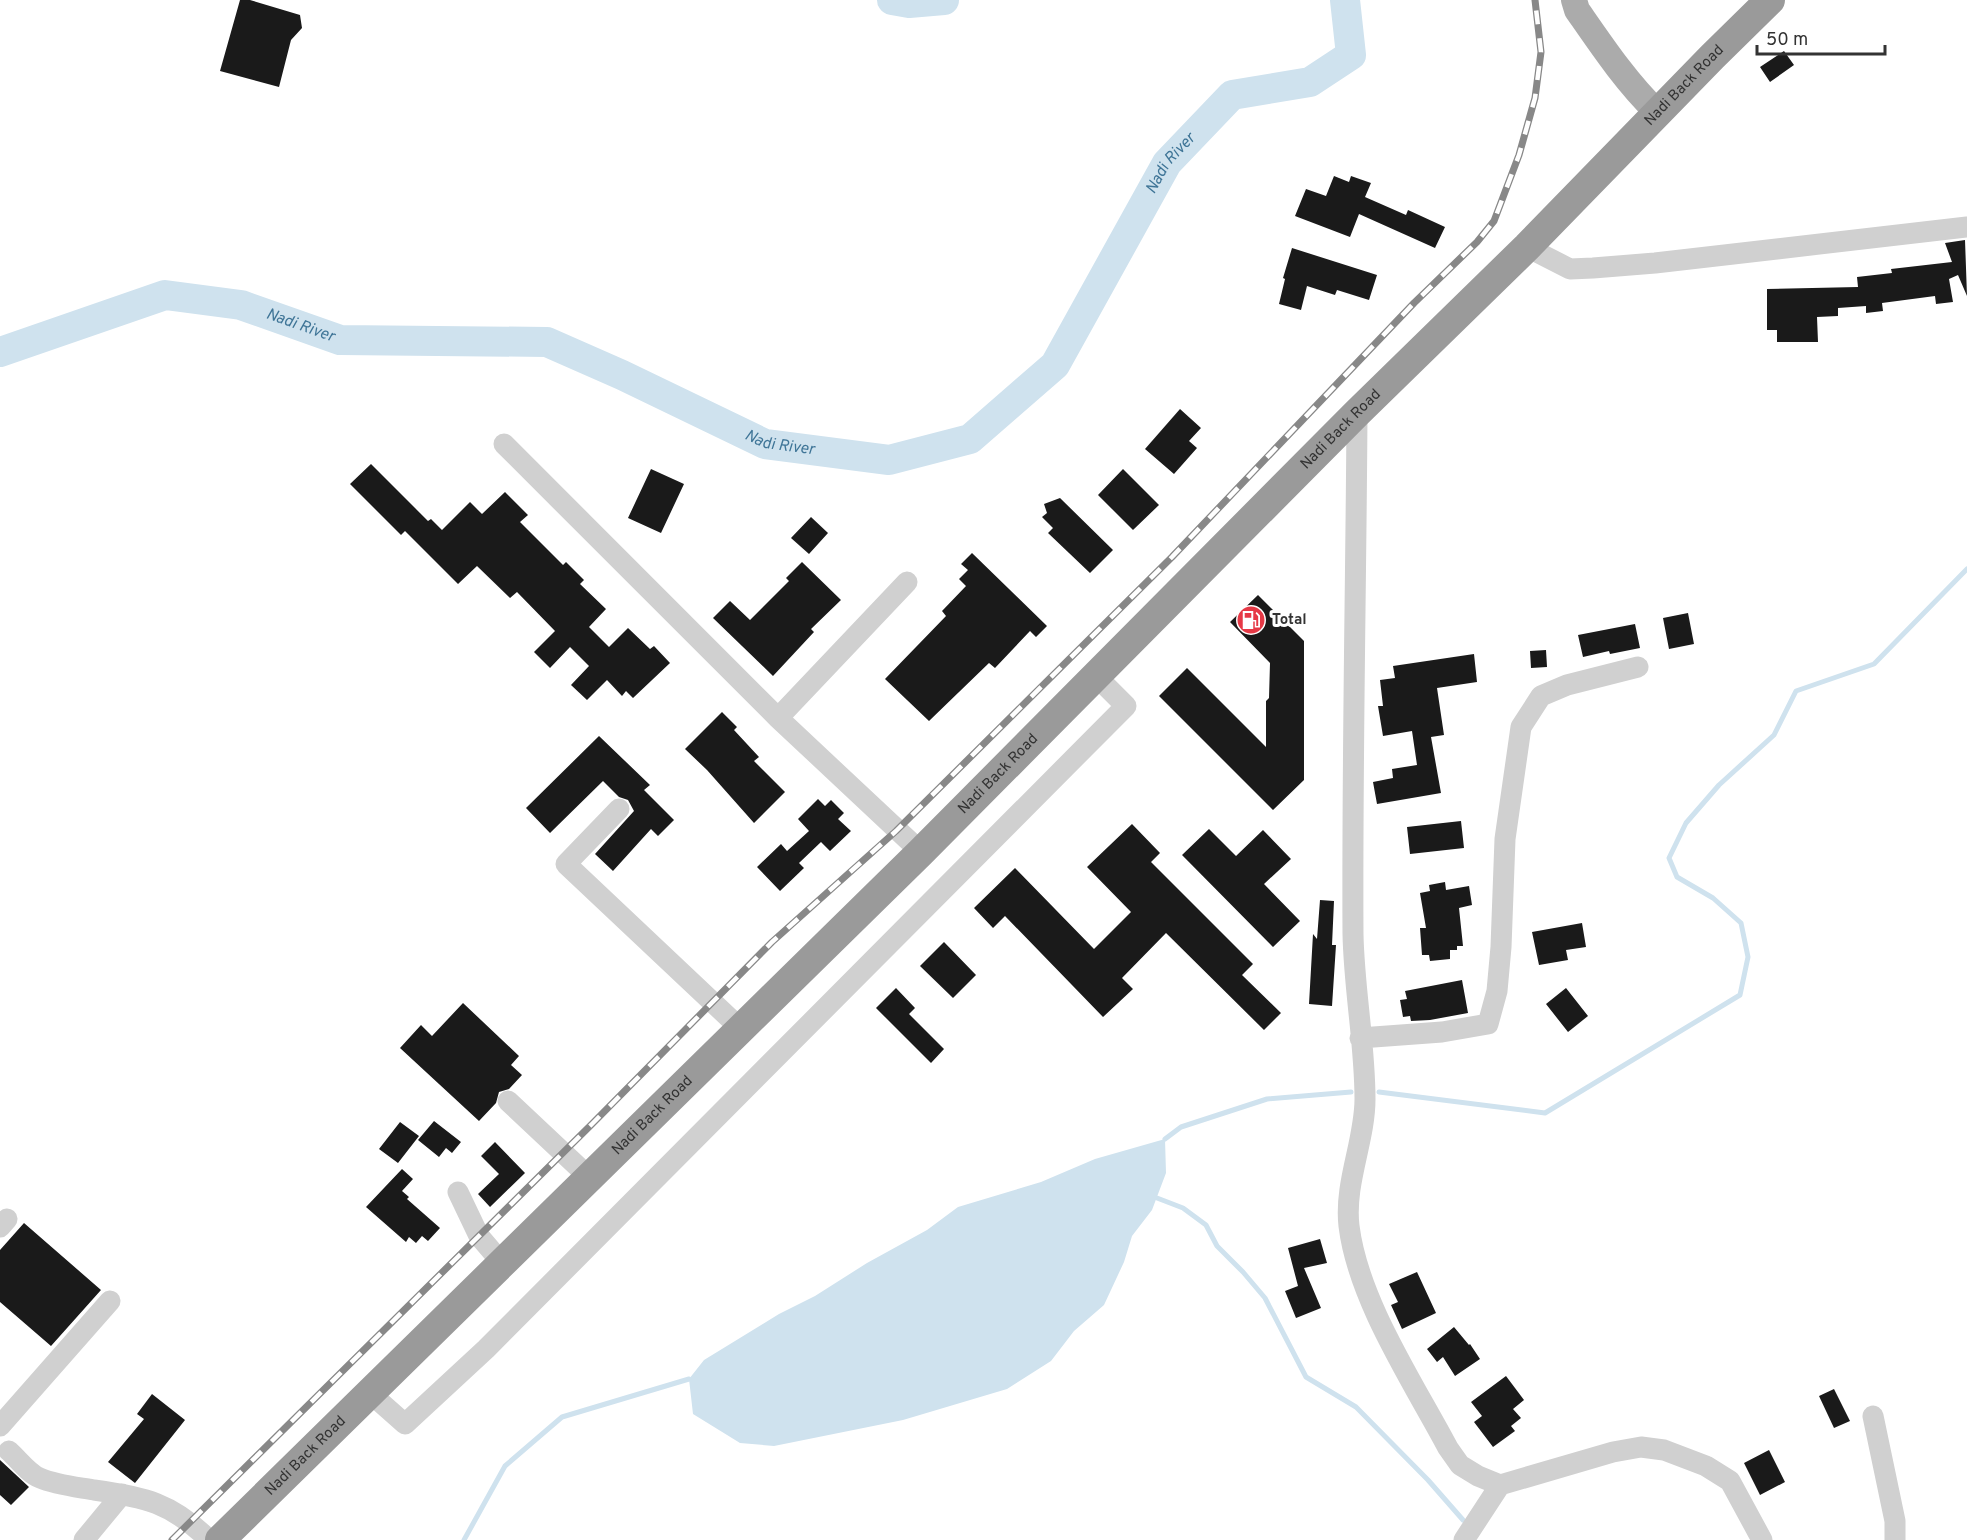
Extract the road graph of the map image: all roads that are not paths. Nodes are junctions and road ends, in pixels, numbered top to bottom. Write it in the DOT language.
graph roads {
  1 [pos="1574,0"];
  2 [pos="1770,0"];
  3 [pos="1657,112"];
  4 [pos="1967,227"];
  5 [pos="1527,246"];
  6 [pos="1357,413"];
  7 [pos="504,444"];
  8 [pos="908,582"];
  9 [pos="1638,667"];
  10 [pos="1096,675"];
  11 [pos="778,718"];
  12 [pos="619,809"];
  13 [pos="921,852"];
  14 [pos="741,1029"];
  15 [pos="1360,1038"];
  16 [pos="507,1101"];
  17 [pos="590,1178"];
  18 [pos="458,1192"];
  19 [pos="502,1263"];
  20 [pos="110,1300"];
  21 [pos="370,1393"];
  22 [pos="1873,1416"];
  23 [pos="0,1426"];
  24 [pos="9,1451"];
  25 [pos="1500,1485"];
  26 [pos="122,1494"];
  27 [pos="84,1540"];
  28 [pos="209,1540"];
  29 [pos="220,1540"];
  30 [pos="1464,1540"];
  31 [pos="1762,1540"];
  32 [pos="1894,1540"];
  1 -- 3 [label="main road"];
  2 -- 3 [label="highway, Nadi Back Road"];
  3 -- 5 [label="highway, Nadi Back Road"];
  4 -- 5 [label="street"];
  5 -- 6 [label="highway, Nadi Back Road"];
  6 -- 10 [label="highway, Nadi Back Road"];
  6 -- 15 [label="street"];
  7 -- 11 [label="street"];
  8 -- 11 [label="street"];
  9 -- 15 [label="street"];
  10 -- 13 [label="highway, Nadi Back Road"];
  10 -- 21 [label="street"];
  11 -- 13 [label="street"];
  12 -- 14 [label="street"];
  13 -- 14 [label="highway, Nadi Back Road"];
  14 -- 17 [label="highway, Nadi Back Road"];
  15 -- 25 [label="street"];
  16 -- 17 [label="street"];
  17 -- 19 [label="highway, Nadi Back Road"];
  18 -- 19 [label="street"];
  19 -- 21 [label="highway, Nadi Back Road"];
  20 -- 23 [label="street"];
  21 -- 29 [label="highway, Nadi Back Road"];
  22 -- 32 [label="street"];
  24 -- 26 [label="street"];
  25 -- 30 [label="street"];
  25 -- 31 [label="street"];
  26 -- 27 [label="street"];
  26 -- 28 [label="street"];
}
